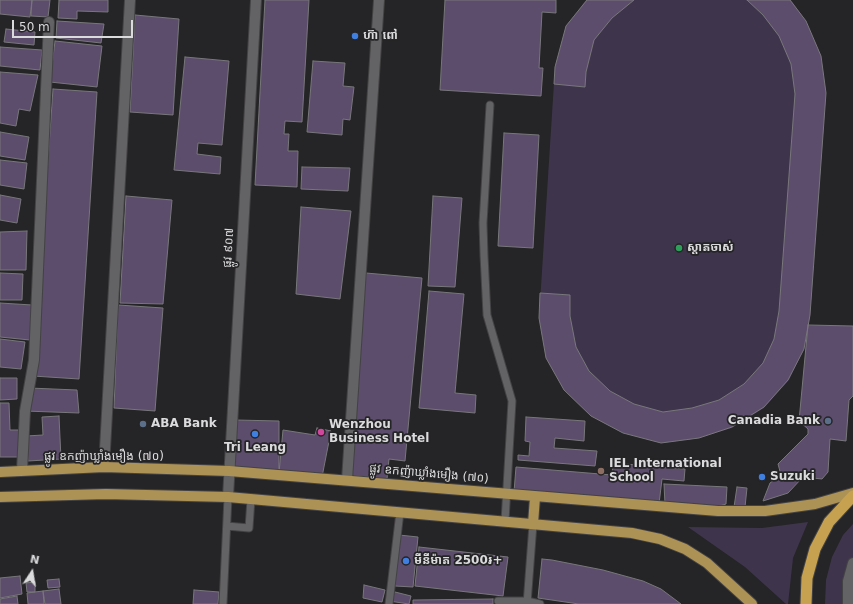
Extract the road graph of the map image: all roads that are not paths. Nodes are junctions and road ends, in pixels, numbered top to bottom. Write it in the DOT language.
graph roads {
  1 [pos="130,0"];
  2 [pos="256,0"];
  3 [pos="379,0"];
  4 [pos="49,22"];
  5 [pos="490,105"];
  6 [pos="104,467"];
  7 [pos="22,470"];
  8 [pos="229,471"];
  9 [pos="0,472"];
  10 [pos="347,480"];
  11 [pos="507,494"];
  12 [pos="0,497"];
  13 [pos="228,497"];
  14 [pos="535,497"];
  15 [pos="852,498"];
  16 [pos="250,499"];
  17 [pos="400,512"];
  18 [pos="505,521"];
  19 [pos="533,524"];
  20 [pos="227,526"];
  21 [pos="853,563"];
  22 [pos="498,600"];
  23 [pos="527,603"];
  24 [pos="223,604"];
  25 [pos="389,604"];
  26 [pos="540,604"];
  27 [pos="752,604"];
  28 [pos="806,604"];
  29 [pos="848,604"];
  1 -- 6 [label="street"];
  2 -- 8 [label="street, ផ្លូវ ៩០៧"];
  3 -- 10 [label="street"];
  4 -- 7 [label="street"];
  5 -- 11 [label="lane"];
  6 -- 7 [label="main road, ផ្លូវ ឧកញ៉ាឃ្លាំងមឿង (៧០)"];
  6 -- 8 [label="main road, ផ្លូវ ឧកញ៉ាឃ្លាំងមឿង (៧០)"];
  7 -- 9 [label="main road, ផ្លូវ ឧកញ៉ាឃ្លាំងមឿង (៧០)"];
  8 -- 10 [label="main road, ផ្លូវ ឧកញ៉ាឃ្លាំងមឿង (៧០)"];
  8 -- 13 [label="street, ផ្លូវ ៩០៧"];
  10 -- 11 [label="main road, ផ្លូវ ឧកញ៉ាឃ្លាំងមឿង (៧០)"];
  11 -- 14 [label="main road, ផ្លូវ ឧកញ៉ាឃ្លាំងមឿង (៧០)"];
  11 -- 18 [label="lane"];
  12 -- 13 [label="main road"];
  13 -- 16 [label="main road"];
  13 -- 20 [label="lane"];
  14 -- 15 [label="main road, ផ្លូវ ឧកញ៉ាឃ្លាំងមឿង (៧០)"];
  14 -- 19 [label="main road"];
  15 -- 28 [label="highway"];
  16 -- 17 [label="main road"];
  16 -- 20 [label="lane"];
  17 -- 18 [label="main road"];
  17 -- 25 [label="lane"];
  18 -- 19 [label="main road"];
  19 -- 23 [label="lane"];
  19 -- 27 [label="main road"];
  20 -- 24 [label="lane"];
  21 -- 29 [label="street"];
  22 -- 23 [label="lane"];
  23 -- 26 [label="lane"];
}
